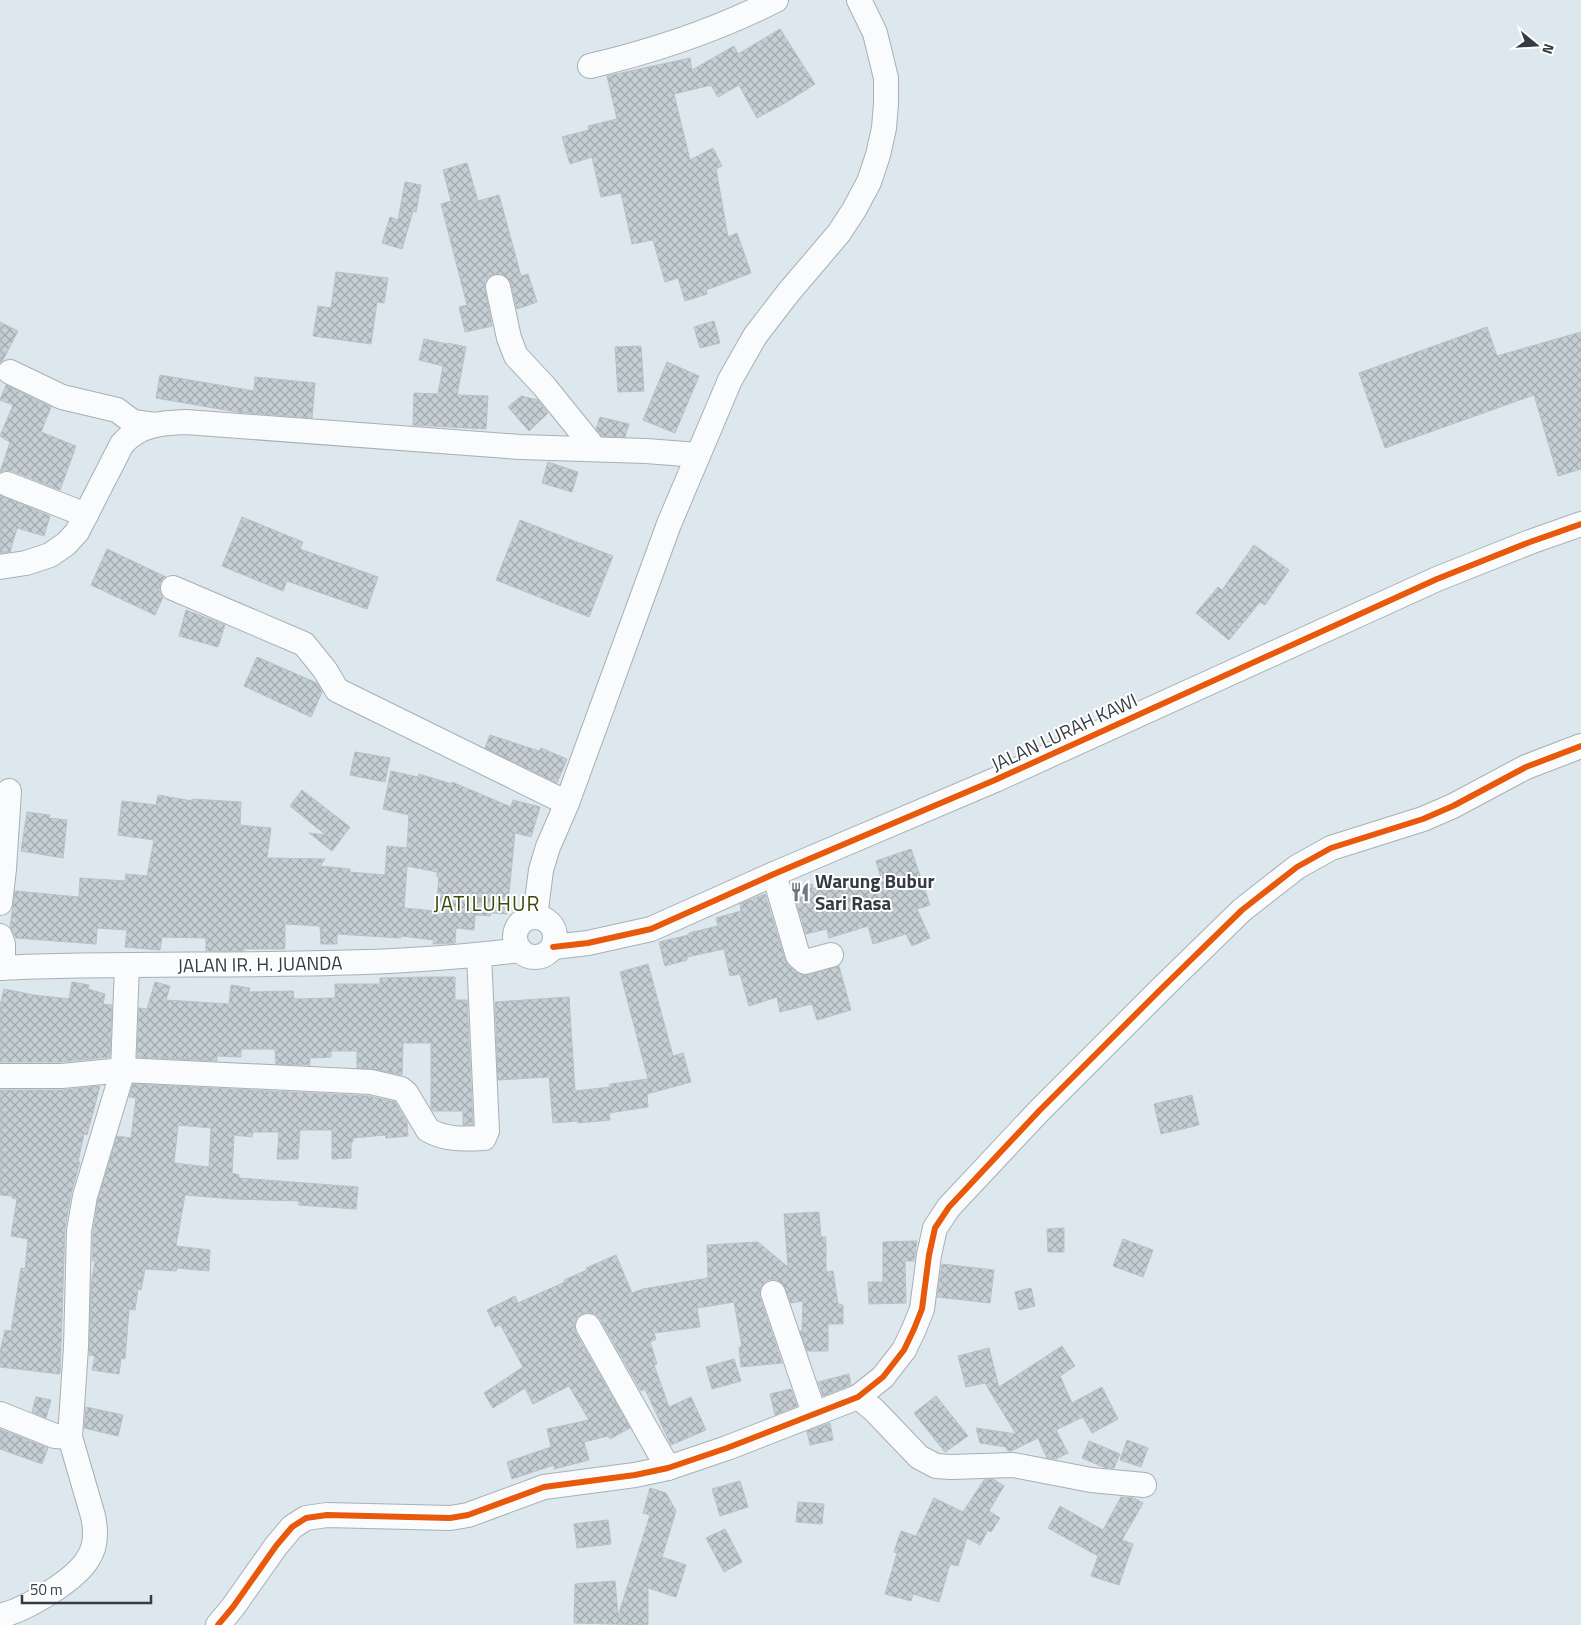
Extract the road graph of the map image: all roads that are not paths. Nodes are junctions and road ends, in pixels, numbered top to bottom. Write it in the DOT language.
graph roads {
  1 [pos="776,0"];
  2 [pos="858,0"];
  3 [pos="590,66"];
  4 [pos="498,288"];
  5 [pos="10,372"];
  6 [pos="155,425"];
  7 [pos="595,449"];
  8 [pos="698,456"];
  9 [pos="6,484"];
  10 [pos="86,515"];
  11 [pos="1581,524"];
  12 [pos="0,567"];
  13 [pos="174,588"];
  14 [pos="1581,746"];
  15 [pos="9,791"];
  16 [pos="567,803"];
  17 [pos="774,874"];
  18 [pos="0,903"];
  19 [pos="535,917"];
  20 [pos="0,936"];
  21 [pos="552,947"];
  22 [pos="520,950"];
  23 [pos="479,955"];
  24 [pos="831,955"];
  25 [pos="127,966"];
  26 [pos="2,968"];
  27 [pos="123,1070"];
  28 [pos="0,1076"];
  29 [pos="773,1293"];
  30 [pos="588,1326"];
  31 [pos="858,1397"];
  32 [pos="814,1413"];
  33 [pos="0,1414"];
  34 [pos="70,1436"];
  35 [pos="668,1468"];
  36 [pos="1144,1485"];
  37 [pos="0,1616"];
  38 [pos="218,1625"];
  1 -- 3 [label="street"];
  2 -- 8 [label="street"];
  4 -- 7 [label="street"];
  5 -- 6 [label="street"];
  6 -- 7 [label="street"];
  6 -- 10 [label="street"];
  7 -- 8 [label="street"];
  8 -- 16 [label="street"];
  9 -- 10 [label="street"];
  10 -- 12 [label="street"];
  11 -- 17 [label="street, JALAN LURAH KAWI"];
  13 -- 16 [label="street"];
  14 -- 31 [label="street"];
  15 -- 18 [label="street"];
  16 -- 19 [label="street"];
  17 -- 21 [label="street, JALAN LURAH KAWI"];
  17 -- 24 [label="street"];
  19 -- 21 [label="street"];
  19 -- 22 [label="street"];
  20 -- 26 [label="street"];
  21 -- 22 [label="street"];
  22 -- 23 [label="street, JALAN IR. H. JUANDA"];
  23 -- 25 [label="street, JALAN IR. H. JUANDA"];
  23 -- 27 [label="street"];
  25 -- 26 [label="street, JALAN IR. H. JUANDA"];
  25 -- 27 [label="street"];
  27 -- 28 [label="street"];
  27 -- 34 [label="street"];
  29 -- 32 [label="street"];
  30 -- 35 [label="street"];
  31 -- 32 [label="street"];
  31 -- 36 [label="street"];
  32 -- 35 [label="street"];
  33 -- 34 [label="street"];
  34 -- 37 [label="street"];
  35 -- 38 [label="street"];
}
